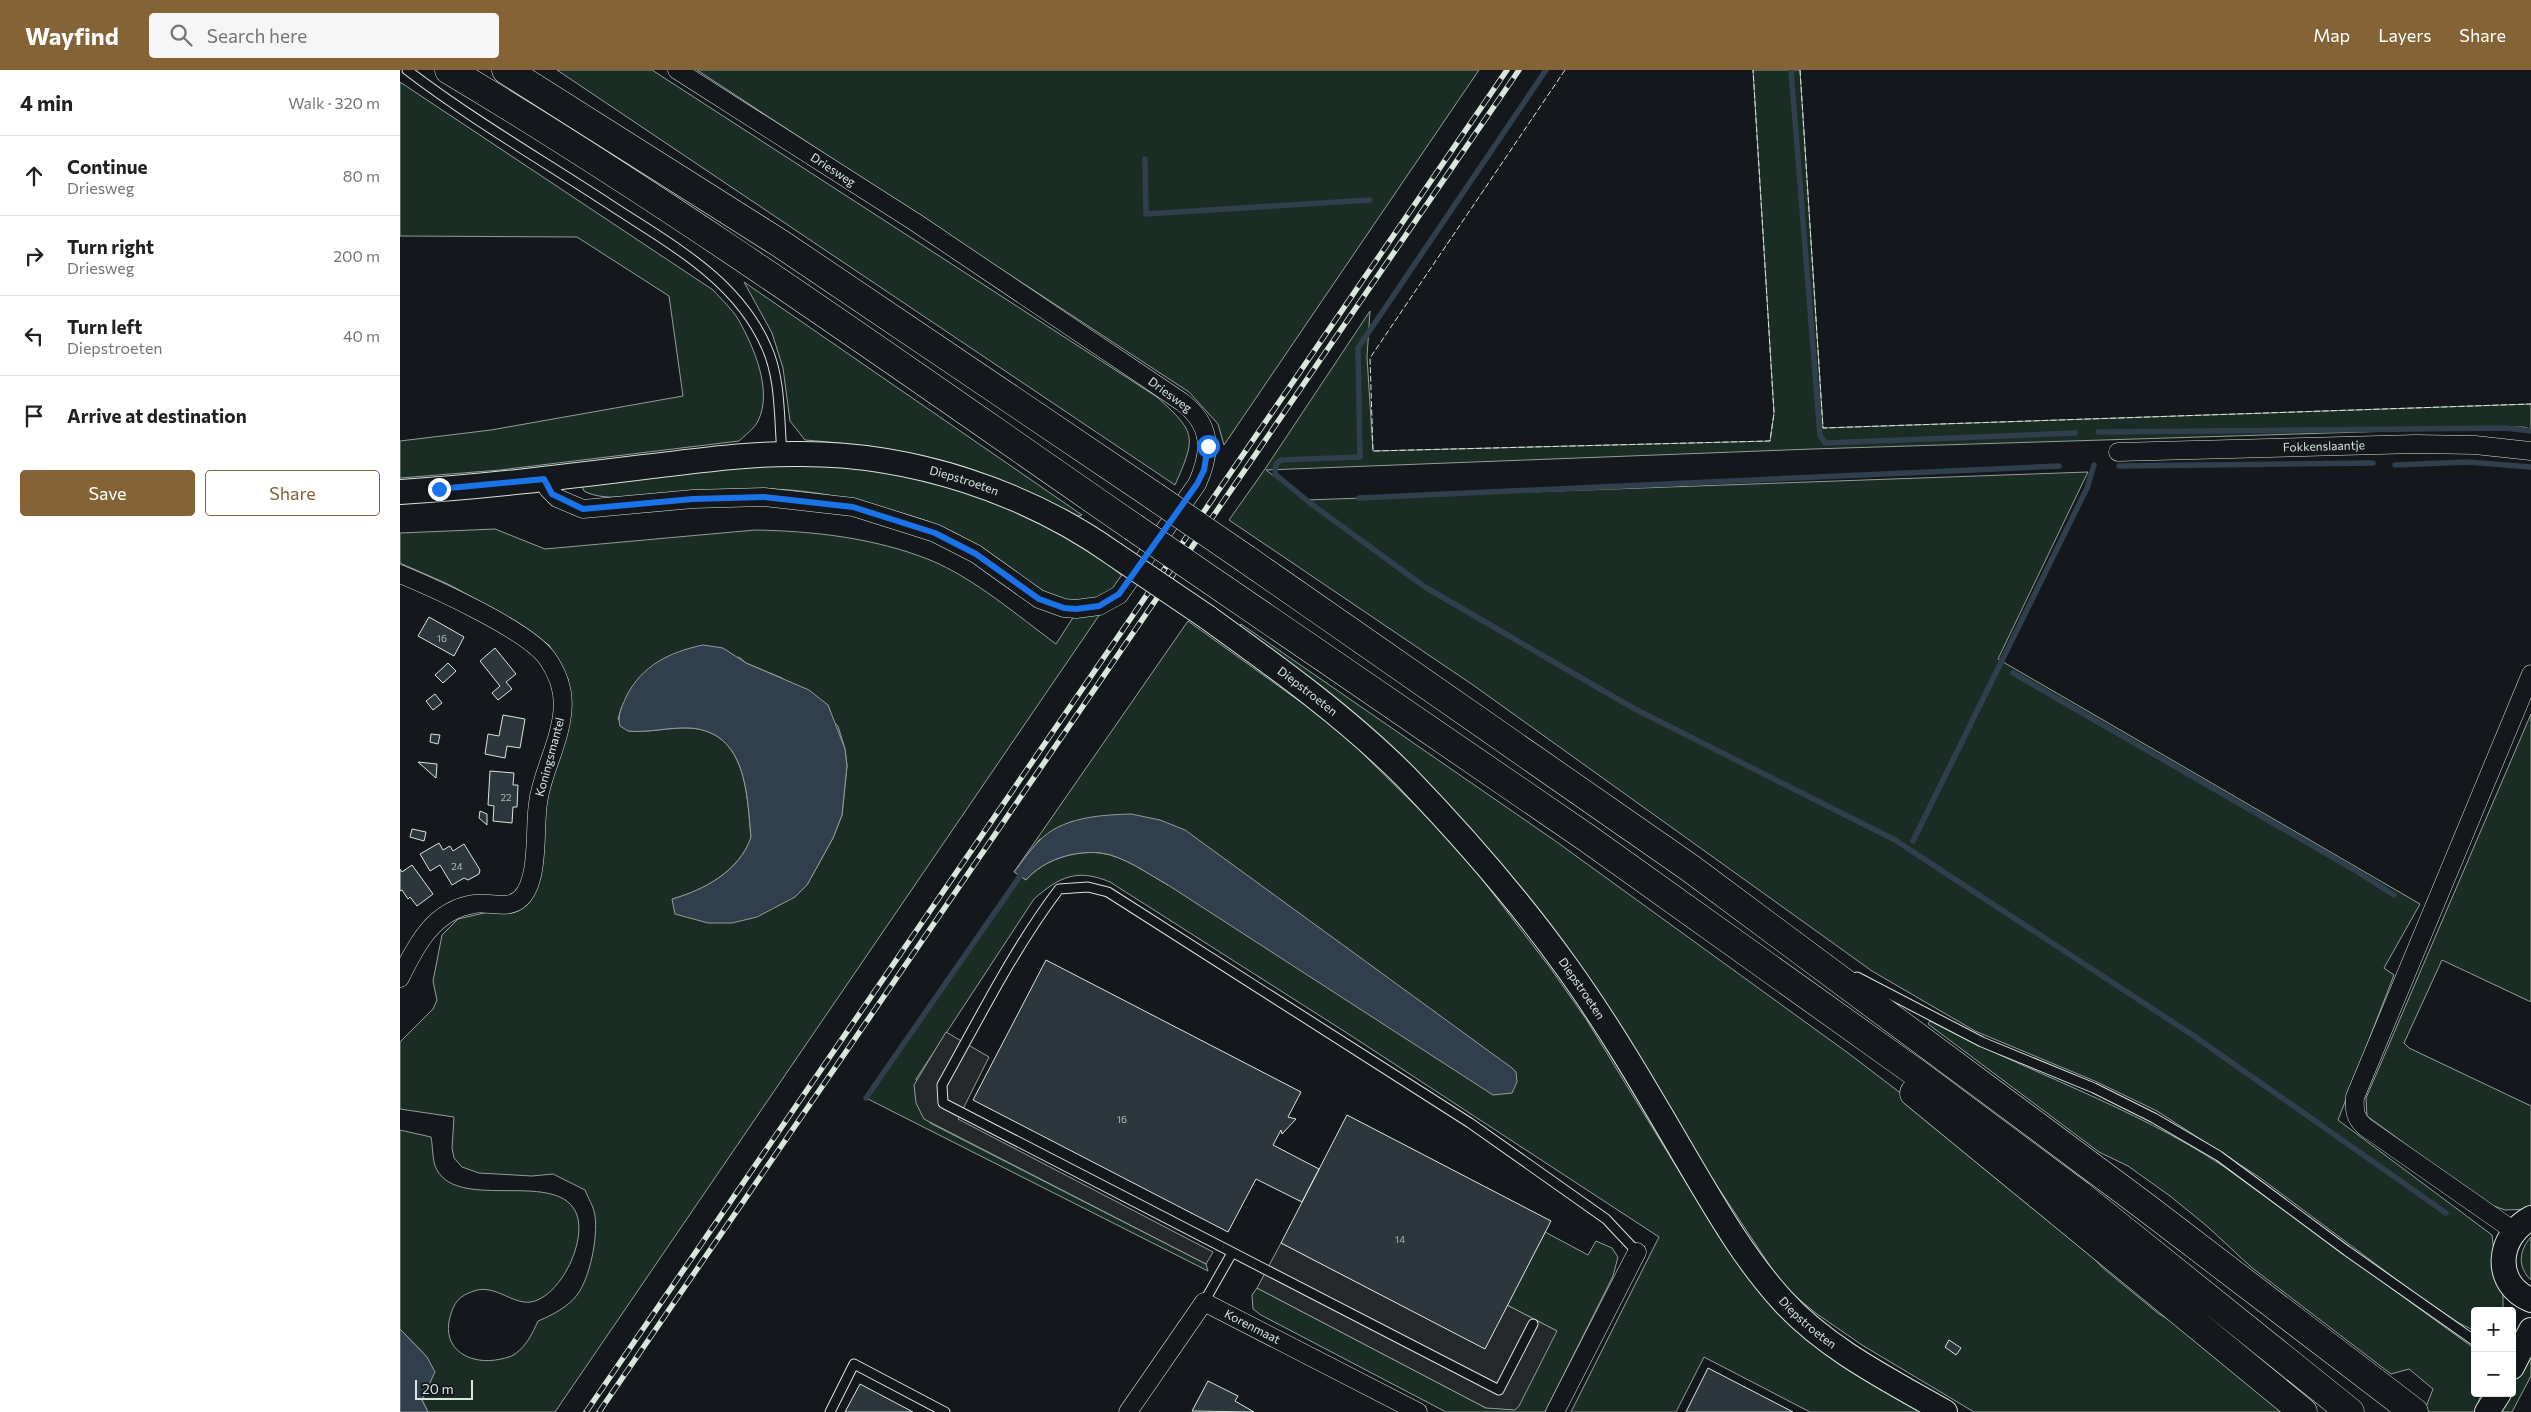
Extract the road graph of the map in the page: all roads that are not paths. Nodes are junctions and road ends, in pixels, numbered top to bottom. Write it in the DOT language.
graph roads {
  1 [pos="408,70"];
  2 [pos="450,70"];
  3 [pos="506,70"];
  4 [pos="677,70"];
  5 [pos="2531,451"];
  6 [pos="2118,452"];
  7 [pos="782,454"];
  8 [pos="544,479"];
  9 [pos="400,492"];
  10 [pos="400,574"];
  11 [pos="2531,674"];
  12 [pos="1787,939"];
  13 [pos="400,978"];
  14 [pos="1822,1007"];
  15 [pos="2522,1224"];
  16 [pos="1636,1252"];
  17 [pos="1232,1253"];
  18 [pos="2521,1301"];
  19 [pos="1204,1302"];
  20 [pos="1533,1324"];
  21 [pos="2531,1330"];
  22 [pos="2471,1338"];
  23 [pos="2516,1359"];
  24 [pos="2485,1397"];
  25 [pos="2496,1397"];
  26 [pos="2409,1408"];
  27 [pos="830,1412"];
  28 [pos="944,1412"];
  29 [pos="1128,1412"];
  30 [pos="1418,1412"];
  31 [pos="1555,1412"];
  32 [pos="1945,1412"];
  33 [pos="2303,1412"];
  34 [pos="2350,1412"];
  35 [pos="2482,1412"];
  36 [pos="2487,1412"];
  1 -- 7 [label="lane"];
  2 -- 14 [label="highway, bridge"];
  3 -- 12 [label="highway, bridge"];
  4 -- 8 [label="street, Driesweg"];
  5 -- 6 [label="street, Fokkenslaantje"];
  7 -- 8 [label="street, Diepstroeten"];
  7 -- 32 [label="street, Diepstroeten, bridge"];
  8 -- 9 [label="street, Diepstroeten"];
  10 -- 13 [label="street, Koningsmantel"];
  11 -- 15 [label="street"];
  12 -- 22 [label="lane"];
  12 -- 26 [label="highway"];
  14 -- 33 [label="highway"];
  14 -- 34 [label="highway"];
  15 -- 18 [label="street"];
  16 -- 17 [label="lane"];
  16 -- 31 [label="street"];
  17 -- 19 [label="lane"];
  17 -- 20 [label="lane"];
  19 -- 29 [label="street"];
  19 -- 30 [label="street, Korenmaat"];
  21 -- 23 [label="street"];
  24 -- 35 [label="street"];
  25 -- 36 [label="street"];
  27 -- 28 [label="lane"];
}
